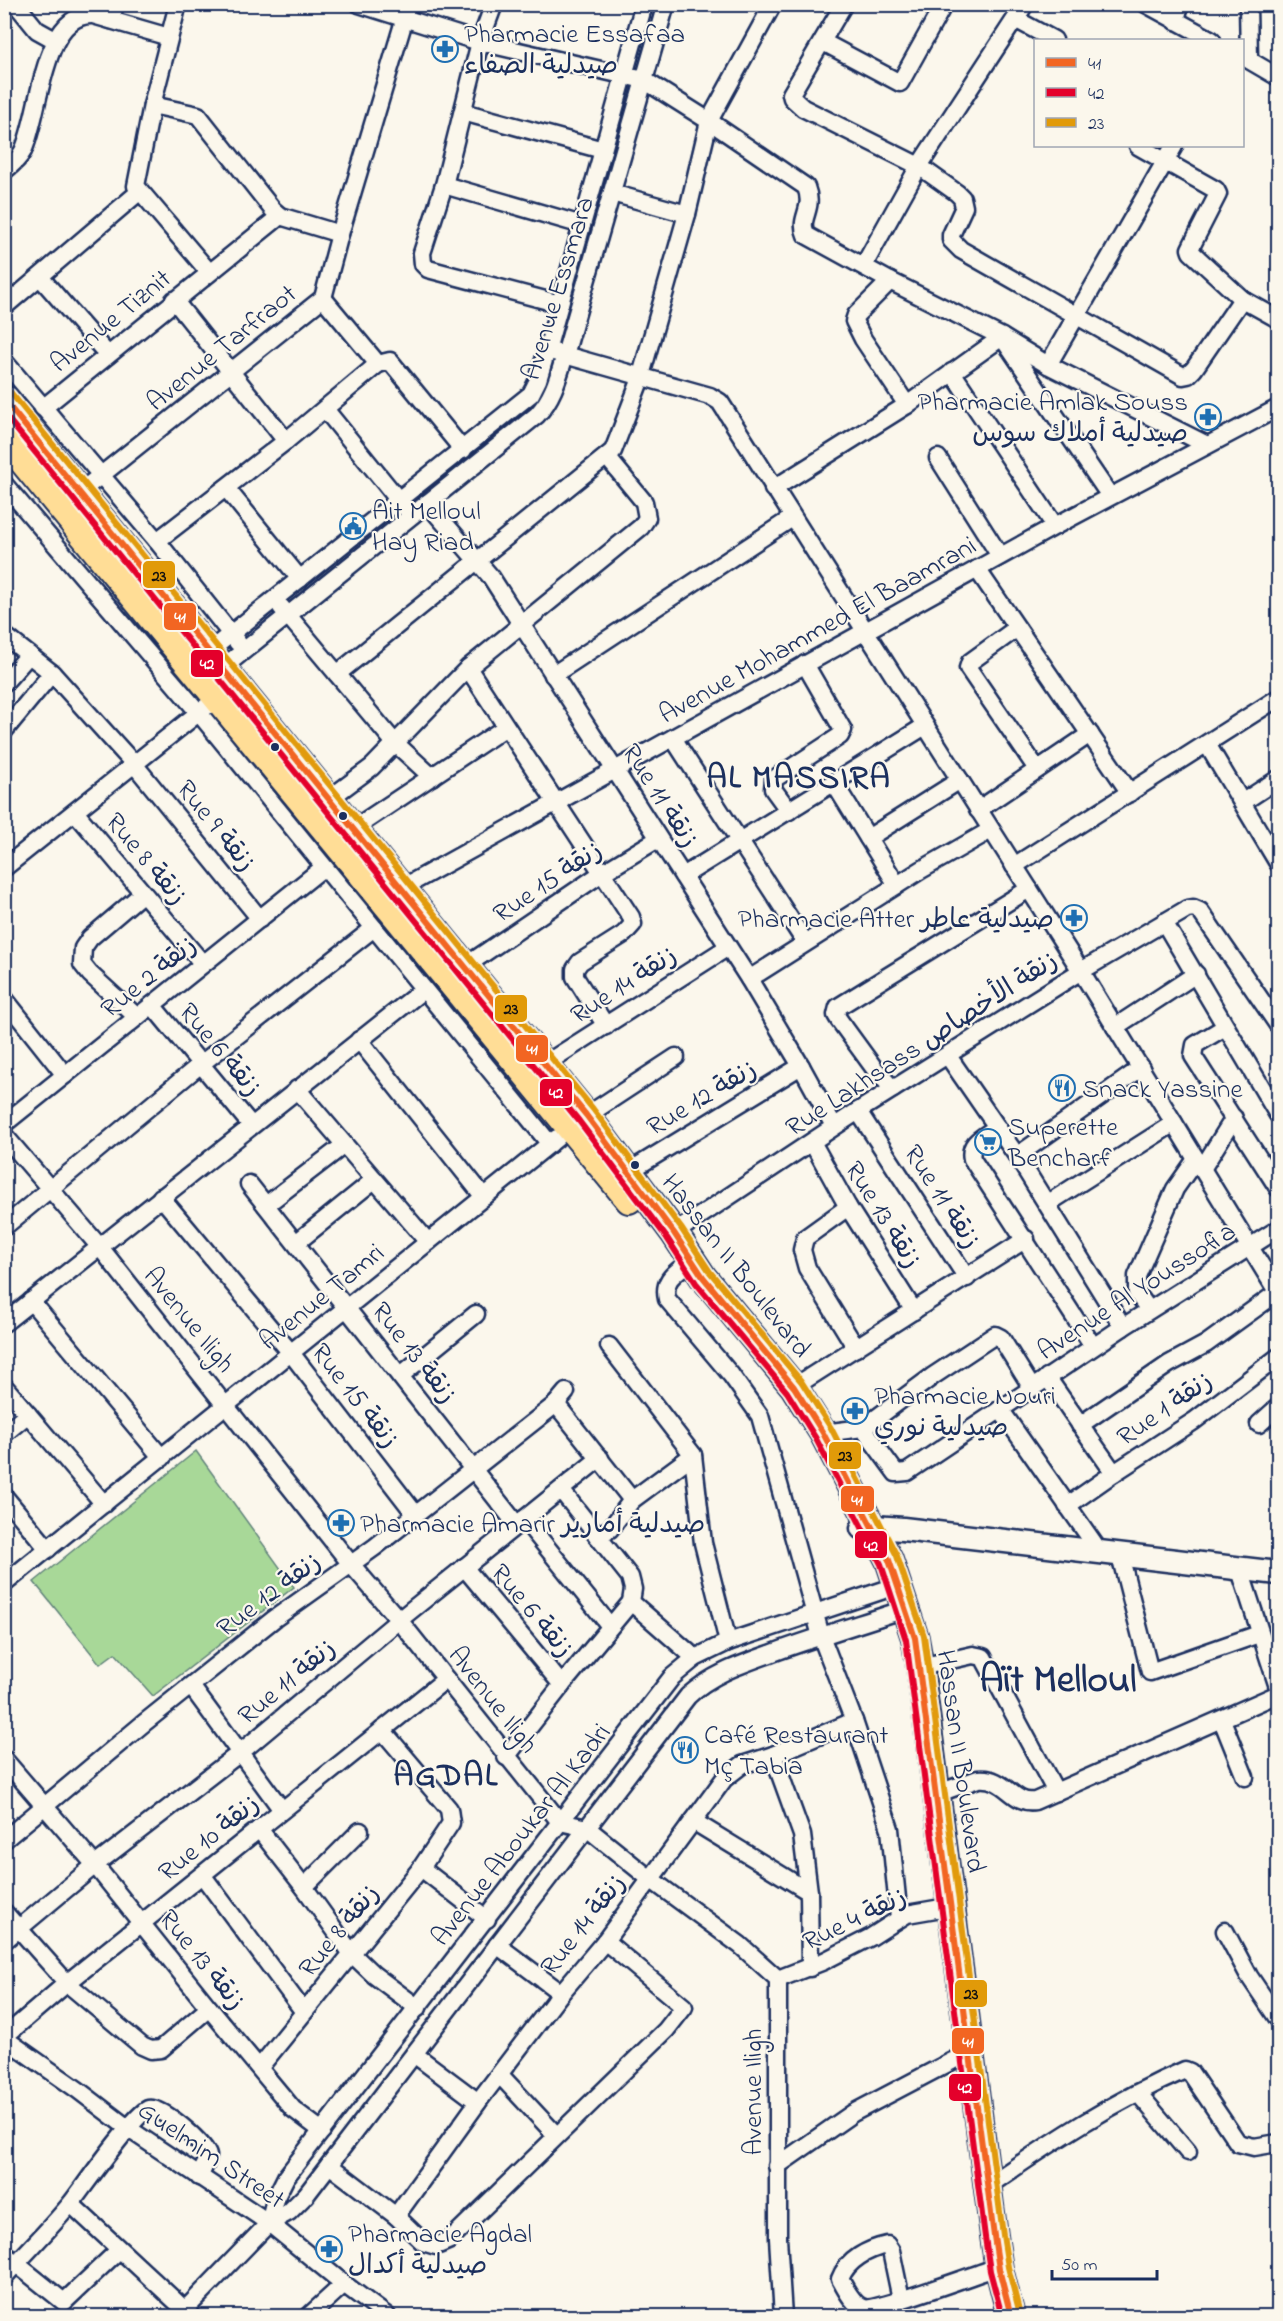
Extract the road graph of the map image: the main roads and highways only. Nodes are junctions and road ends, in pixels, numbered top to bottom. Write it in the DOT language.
graph roads {
  1 [pos="4,399"];
  2 [pos="4,439"];
  3 [pos="212,680"];
  4 [pos="391,894"];
  5 [pos="409,916"];
  6 [pos="568,1129"];
  7 [pos="868,1527"];
  8 [pos="896,1599"];
  9 [pos="945,1907"];
  10 [pos="964,2057"];
  11 [pos="998,2316"];
  12 [pos="1011,2316"];
  1 -- 3 [label="main road, Hassan II Boulevard"];
  2 -- 3 [label="main road, Hassan II Boulevard"];
  3 -- 4 [label="main road, Hassan II Boulevard"];
  3 -- 4 [label="main road, Hassan II Boulevard"];
  4 -- 5 [label="main road, Hassan II Boulevard"];
  5 -- 6 [label="main road, Hassan II Boulevard"];
  5 -- 6 [label="main road, Hassan II Boulevard"];
  6 -- 7 [label="main road, Hassan II Boulevard"];
  6 -- 7 [label="main road, Hassan II Boulevard"];
  7 -- 8 [label="main road, Hassan II Boulevard"];
  8 -- 9 [label="main road, Hassan II Boulevard"];
  8 -- 9 [label="main road, Hassan II Boulevard"];
  9 -- 10 [label="main road, Hassan II Boulevard"];
  10 -- 11 [label="main road, Hassan II Boulevard"];
  10 -- 12 [label="main road, Hassan II Boulevard"];
}
